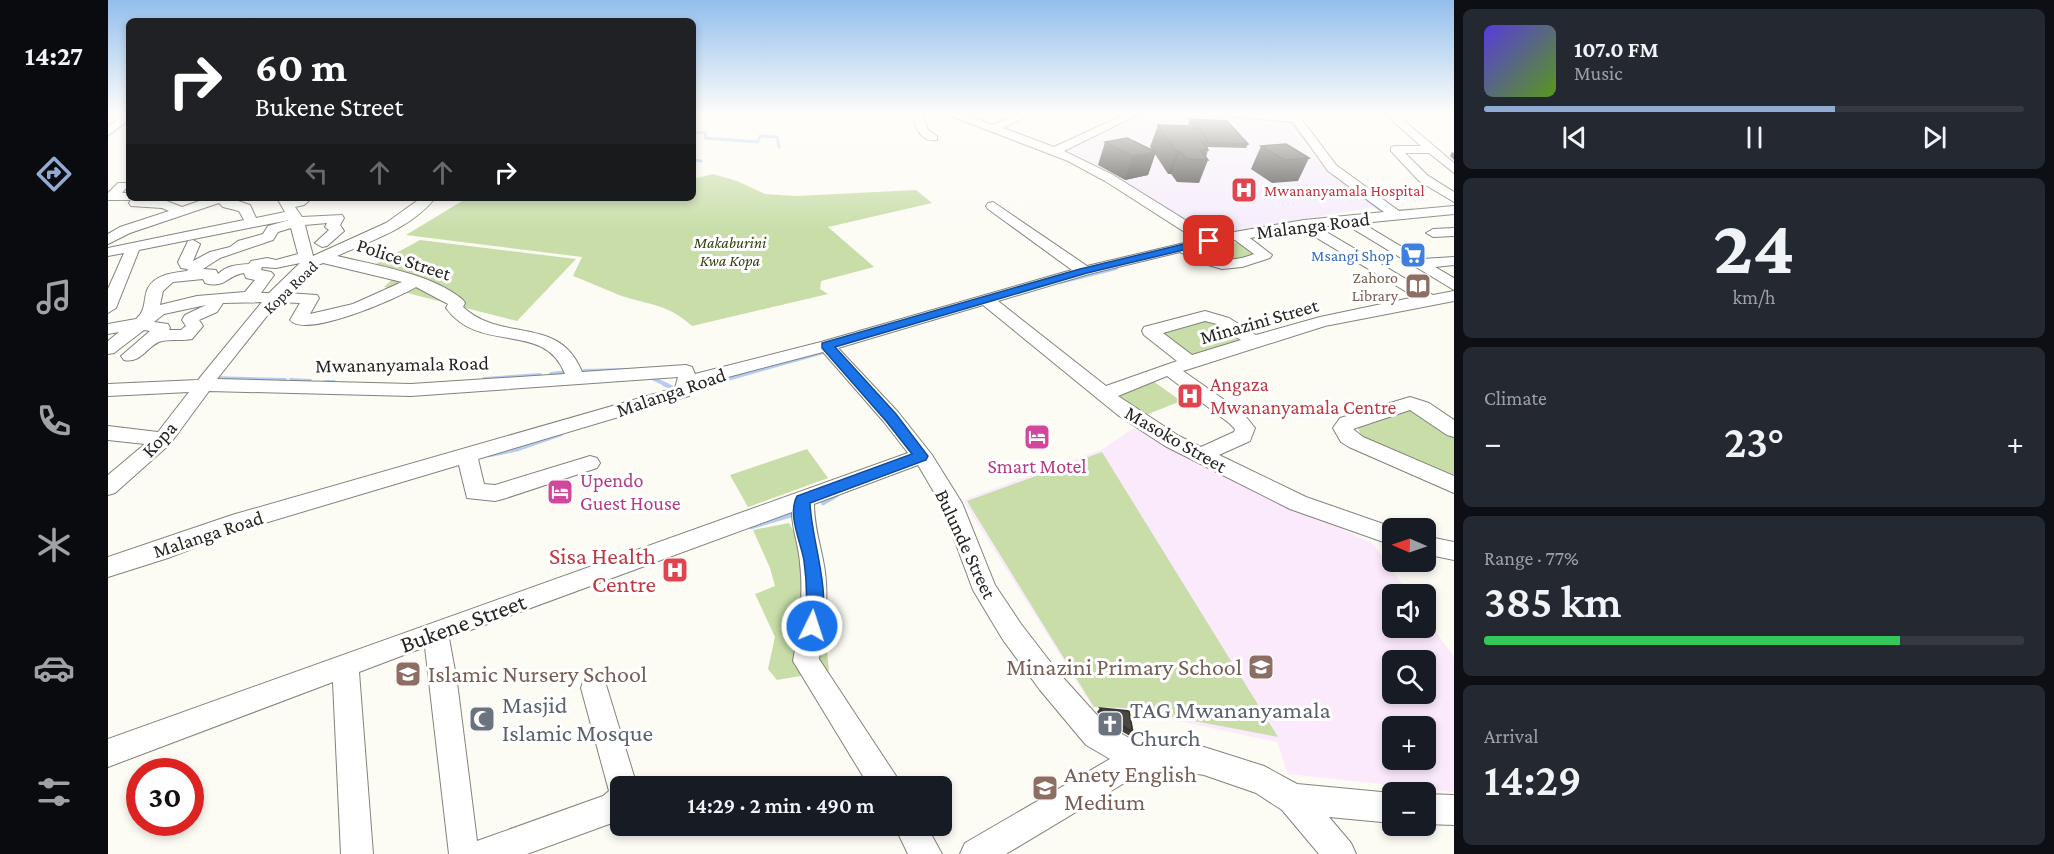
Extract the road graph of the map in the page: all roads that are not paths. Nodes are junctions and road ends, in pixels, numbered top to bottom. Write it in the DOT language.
graph roads {
  1 [pos="1059,153"];
  2 [pos="1321,153"];
  3 [pos="1399,153"];
  4 [pos="1433,153"];
  5 [pos="1454,170"];
  6 [pos="125,191"];
  7 [pos="109,198"];
  8 [pos="1454,198"];
  9 [pos="144,201"];
  10 [pos="212,201"];
  11 [pos="224,201"];
  12 [pos="426,201"];
  13 [pos="993,206"];
  14 [pos="290,210"];
  15 [pos="1454,210"];
  16 [pos="177,213"];
  17 [pos="1396,215"];
  18 [pos="1348,220"];
  19 [pos="154,221"];
  20 [pos="252,224"];
  21 [pos="1304,224"];
  22 [pos="1454,232"];
  23 [pos="1433,233"];
  24 [pos="1237,235"];
  25 [pos="108,240"];
  26 [pos="193,240"];
  27 [pos="1209,241"];
  28 [pos="133,248"];
  29 [pos="1182,248"];
  30 [pos="108,252"];
  31 [pos="314,256"];
  32 [pos="1454,261"];
  33 [pos="1423,266"];
  34 [pos="253,268"];
  35 [pos="196,270"];
  36 [pos="1084,271"];
  37 [pos="1388,274"];
  38 [pos="414,282"];
  39 [pos="1454,285"];
  40 [pos="275,296"];
  41 [pos="1454,296"];
  42 [pos="250,297"];
  43 [pos="218,298"];
  44 [pos="110,299"];
  45 [pos="985,299"];
  46 [pos="1432,299"];
  47 [pos="1454,311"];
  48 [pos="145,322"];
  49 [pos="112,339"];
  50 [pos="152,339"];
  51 [pos="1254,341"];
  52 [pos="827,346"];
  53 [pos="130,356"];
  54 [pos="1191,363"];
  55 [pos="1169,369"];
  56 [pos="576,380"];
  57 [pos="687,382"];
  58 [pos="204,385"];
  59 [pos="111,393"];
  60 [pos="1104,394"];
  61 [pos="1454,430"];
  62 [pos="108,433"];
  63 [pos="164,439"];
  64 [pos="467,456"];
  65 [pos="921,456"];
  66 [pos="1200,456"];
  67 [pos="590,463"];
  68 [pos="113,478"];
  69 [pos="1454,485"];
  70 [pos="802,500"];
  71 [pos="1382,532"];
  72 [pos="1436,547"];
  73 [pos="1454,551"];
  74 [pos="108,567"];
  75 [pos="435,632"];
  76 [pos="345,666"];
  77 [pos="594,688"];
  78 [pos="108,753"];
  79 [pos="1138,759"];
  80 [pos="619,776"];
  81 [pos="880,776"];
  82 [pos="1293,799"];
  83 [pos="1382,807"];
  84 [pos="610,809"];
  85 [pos="1436,809"];
  86 [pos="1454,810"];
  87 [pos="915,836"];
  88 [pos="357,854"];
  89 [pos="469,854"];
  90 [pos="484,854"];
  91 [pos="926,854"];
  92 [pos="976,854"];
  93 [pos="1340,854"];
  1 -- 27 [label="street"];
  2 -- 17 [label="street"];
  3 -- 8 [label="street"];
  4 -- 5 [label="street"];
  6 -- 7 [label="street"];
  9 -- 16 [label="street"];
  9 -- 19 [label="street"];
  10 -- 16 [label="street"];
  11 -- 20 [label="street"];
  12 -- 31 [label="street, Kopa Road"];
  13 -- 36 [label="street"];
  14 -- 20 [label="street"];
  14 -- 31 [label="street"];
  14 -- 31 [label="street"];
  14 -- 35 [label="street"];
  15 -- 17 [label="street, Malanga Road"];
  16 -- 19 [label="street"];
  16 -- 26 [label="street"];
  17 -- 18 [label="street, Malanga Road"];
  18 -- 21 [label="street, Malanga Road"];
  18 -- 33 [label="street"];
  19 -- 25 [label="street"];
  20 -- 26 [label="street"];
  21 -- 24 [label="street, Malanga Road"];
  21 -- 37 [label="street"];
  22 -- 23 [label="street"];
  24 -- 27 [label="street, Malanga Road"];
  24 -- 29 [label="street"];
  26 -- 28 [label="street"];
  26 -- 35 [label="street"];
  27 -- 29 [label="street, Malanga Road"];
  28 -- 30 [label="street"];
  28 -- 44 [label="street"];
  29 -- 36 [label="street, Malanga Road"];
  31 -- 34 [label="street"];
  31 -- 38 [label="street, Police Street"];
  31 -- 40 [label="street, Kopa Road"];
  32 -- 33 [label="street"];
  33 -- 37 [label="street"];
  33 -- 39 [label="street"];
  34 -- 35 [label="street"];
  34 -- 42 [label="street"];
  35 -- 48 [label="street"];
  36 -- 45 [label="street, Malanga Road"];
  37 -- 46 [label="street"];
  38 -- 40 [label="street"];
  38 -- 56 [label="street, Police Street"];
  40 -- 42 [label="street"];
  40 -- 58 [label="street, Kopa Road"];
  41 -- 46 [label="street, Minazini Street"];
  42 -- 43 [label="street"];
  43 -- 48 [label="street"];
  43 -- 50 [label="street"];
  45 -- 52 [label="street, Malanga Road"];
  45 -- 60 [label="street, Masoko Street"];
  46 -- 47 [label="street"];
  46 -- 51 [label="street, Minazini Street"];
  48 -- 49 [label="street"];
  48 -- 50 [label="street"];
  49 -- 50 [label="street"];
  50 -- 53 [label="street"];
  51 -- 54 [label="street, Minazini Street"];
  51 -- 54 [label="street"];
  52 -- 57 [label="street, Malanga Road"];
  52 -- 65 [label="street, Bulunde Street"];
  54 -- 55 [label="street, Minazini Street"];
  55 -- 60 [label="street, Minazini Street"];
  55 -- 66 [label="street"];
  56 -- 57 [label="street, Mwananyamala Road"];
  56 -- 58 [label="street, Mwananyamala Road"];
  57 -- 64 [label="street, Malanga Road"];
  58 -- 59 [label="street, Mwananyamala Road"];
  58 -- 63 [label="street, Kopa"];
  60 -- 66 [label="street, Masoko Street"];
  61 -- 69 [label="street"];
  62 -- 63 [label="street"];
  63 -- 68 [label="street, Kopa"];
  64 -- 67 [label="street"];
  64 -- 74 [label="street, Malanga Road"];
  65 -- 70 [label="street, Bukene Street"];
  65 -- 79 [label="street, Bulunde Street"];
  66 -- 71 [label="street, Masoko Street"];
  70 -- 75 [label="street, Bukene Street"];
  70 -- 81 [label="street"];
  72 -- 73 [label="street"];
  75 -- 76 [label="street, Bukene Street"];
  75 -- 89 [label="street"];
  76 -- 78 [label="street, Bukene Street"];
  76 -- 88 [label="street"];
  77 -- 80 [label="street"];
  79 -- 82 [label="street"];
  79 -- 92 [label="street"];
  82 -- 83 [label="street"];
  82 -- 93 [label="street"];
  84 -- 90 [label="street"];
  85 -- 86 [label="street"];
  87 -- 91 [label="street"];
}
